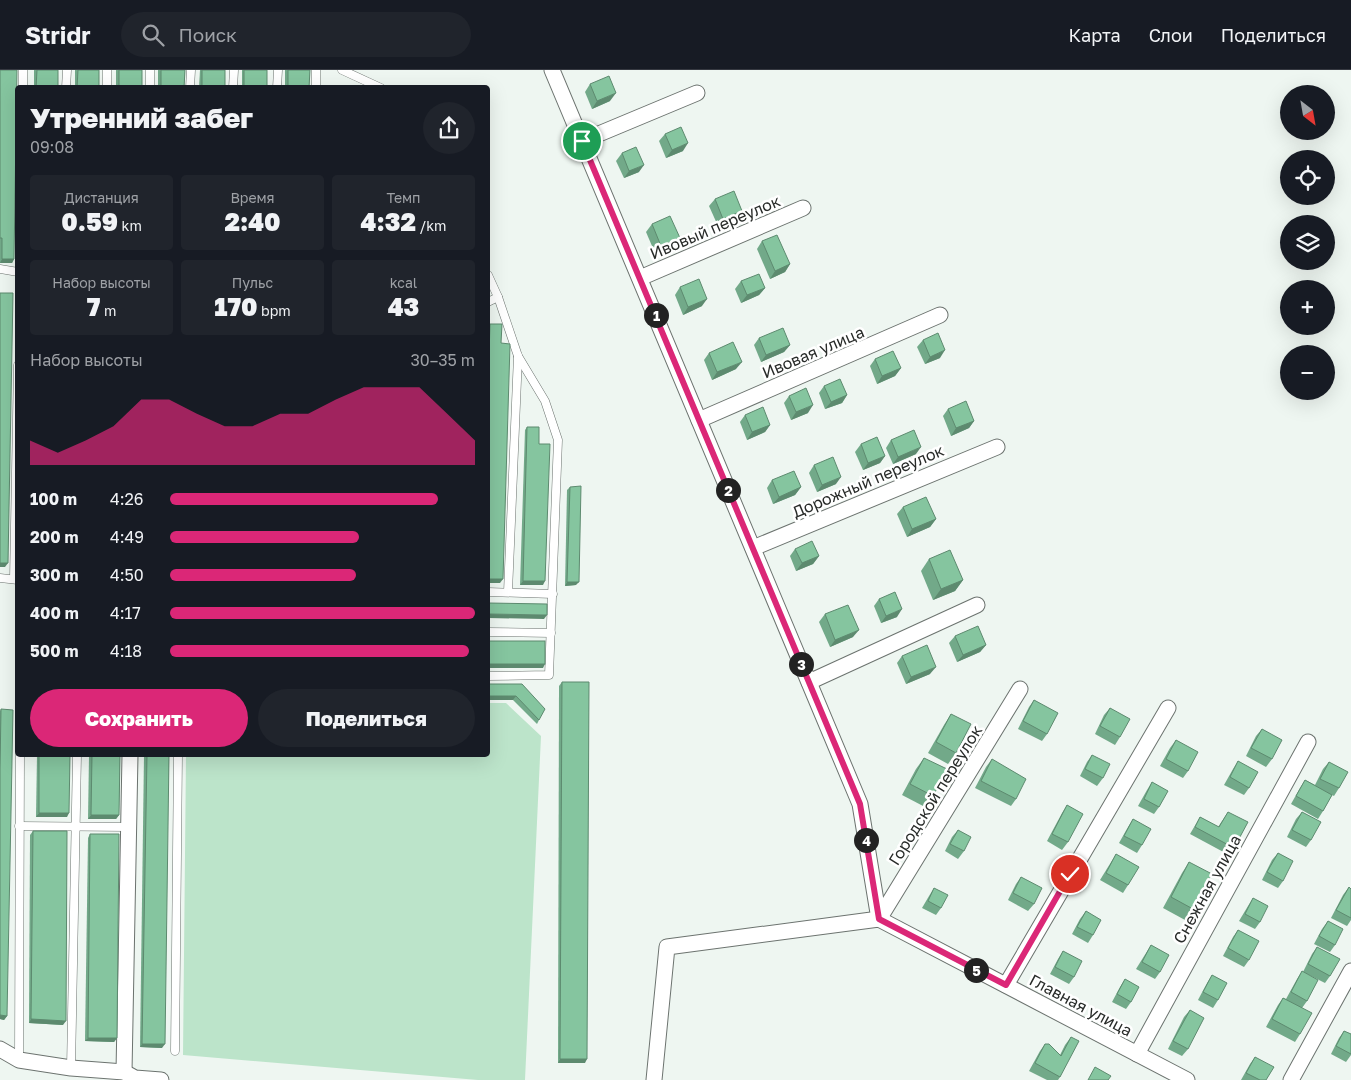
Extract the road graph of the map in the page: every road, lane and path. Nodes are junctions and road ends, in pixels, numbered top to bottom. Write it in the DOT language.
graph roads {
  1 [pos="23,70"];
  2 [pos="66,70"];
  3 [pos="107,70"];
  4 [pos="150,70"];
  5 [pos="191,70"];
  6 [pos="234,70"];
  7 [pos="278,70"];
  8 [pos="316,70"];
  9 [pos="342,70"];
  10 [pos="552,70"];
  11 [pos="358,78"];
  12 [pos="23,85"];
  13 [pos="66,85"];
  14 [pos="107,85"];
  15 [pos="150,85"];
  16 [pos="190,85"];
  17 [pos="233,85"];
  18 [pos="277,85"];
  19 [pos="316,85"];
  20 [pos="358,85"];
  21 [pos="375,85"];
  22 [pos="696,93"];
  23 [pos="582,141"];
  24 [pos="803,208"];
  25 [pos="0,268"];
  26 [pos="15,271"];
  27 [pos="640,278"];
  28 [pos="490,279"];
  29 [pos="498,297"];
  30 [pos="490,301"];
  31 [pos="940,316"];
  32 [pos="518,356"];
  33 [pos="699,420"];
  34 [pos="997,447"];
  35 [pos="753,548"];
  36 [pos="0,578"];
  37 [pos="15,580"];
  38 [pos="490,592"];
  39 [pos="508,592"];
  40 [pos="553,594"];
  41 [pos="978,605"];
  42 [pos="490,632"];
  43 [pos="551,633"];
  44 [pos="490,676"];
  45 [pos="809,682"];
  46 [pos="1020,689"];
  47 [pos="1168,708"];
  48 [pos="1308,742"];
  49 [pos="20,757"];
  50 [pos="77,757"];
  51 [pos="130,757"];
  52 [pos="178,757"];
  53 [pos="76,825"];
  54 [pos="19,826"];
  55 [pos="128,827"];
  56 [pos="879,919"];
  57 [pos="1351,971"];
  58 [pos="1006,985"];
  59 [pos="0,1049"];
  60 [pos="175,1051"];
  61 [pos="1136,1054"];
  62 [pos="19,1060"];
  63 [pos="71,1068"];
  64 [pos="132,1077"];
  65 [pos="161,1080"];
  66 [pos="654,1080"];
  67 [pos="1187,1080"];
  68 [pos="1291,1080"];
  1 -- 12 [label="lane"];
  2 -- 13 [label="lane"];
  3 -- 14 [label="lane"];
  4 -- 15 [label="lane"];
  5 -- 16 [label="lane"];
  6 -- 17 [label="lane"];
  7 -- 18 [label="lane"];
  8 -- 19 [label="lane"];
  9 -- 11 [label="lane"];
  10 -- 23 [label="street"];
  11 -- 20 [label="lane"];
  11 -- 21 [label="lane"];
  22 -- 23 [label="street"];
  23 -- 27 [label="street"];
  24 -- 27 [label="street, Ивовый переулок"];
  25 -- 26 [label="lane"];
  27 -- 33 [label="street"];
  28 -- 29 [label="lane"];
  29 -- 30 [label="lane"];
  29 -- 32 [label="lane"];
  31 -- 33 [label="street, Ивовая улица"];
  32 -- 39 [label="lane"];
  32 -- 40 [label="lane"];
  33 -- 35 [label="street"];
  34 -- 35 [label="street, Дорожный переулок"];
  35 -- 45 [label="street"];
  36 -- 37 [label="lane"];
  38 -- 39 [label="lane"];
  39 -- 40 [label="lane"];
  40 -- 43 [label="lane"];
  41 -- 45 [label="street"];
  42 -- 43 [label="lane"];
  43 -- 44 [label="lane"];
  45 -- 56 [label="street"];
  46 -- 56 [label="street, Городской переулок"];
  47 -- 58 [label="street"];
  48 -- 61 [label="street, Снежная улица"];
  49 -- 54 [label="lane"];
  50 -- 53 [label="lane"];
  51 -- 55 [label="street"];
  52 -- 60 [label="lane"];
  53 -- 54 [label="lane"];
  53 -- 55 [label="lane"];
  53 -- 63 [label="lane"];
  54 -- 62 [label="lane"];
  55 -- 64 [label="street"];
  56 -- 58 [label="street, Главная улица"];
  56 -- 66 [label="street"];
  57 -- 68 [label="street"];
  58 -- 61 [label="street, Главная улица"];
  59 -- 62 [label="street"];
  61 -- 67 [label="street, Главная улица"];
  62 -- 63 [label="street"];
  63 -- 64 [label="street"];
  64 -- 65 [label="street"];
}
